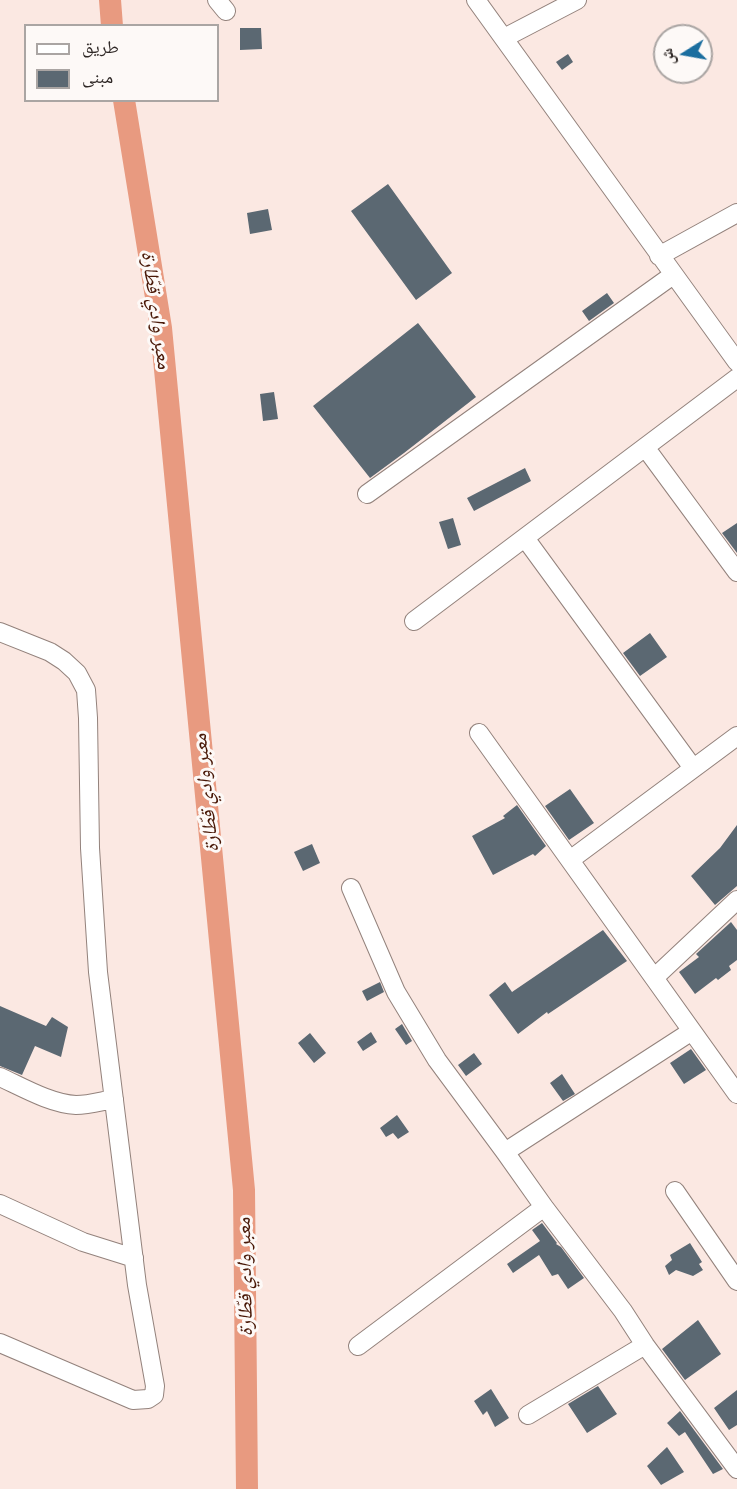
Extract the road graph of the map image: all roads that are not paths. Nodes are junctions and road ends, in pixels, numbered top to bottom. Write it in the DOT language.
graph roads {
  1 [pos="476,0"];
  2 [pos="577,0"];
  3 [pos="504,38"];
  4 [pos="737,213"];
  5 [pos="659,255"];
  6 [pos="673,275"];
  7 [pos="737,362"];
  8 [pos="737,378"];
  9 [pos="645,447"];
  10 [pos="367,494"];
  11 [pos="525,538"];
  12 [pos="737,572"];
  13 [pos="414,621"];
  14 [pos="0,632"];
  15 [pos="479,733"];
  16 [pos="737,735"];
  17 [pos="693,768"];
  18 [pos="570,860"];
  19 [pos="351,888"];
  20 [pos="737,900"];
  21 [pos="654,978"];
  22 [pos="692,1032"];
  23 [pos="0,1077"];
  24 [pos="737,1094"];
  25 [pos="114,1099"];
  26 [pos="505,1152"];
  27 [pos="675,1191"];
  28 [pos="0,1204"];
  29 [pos="544,1207"];
  30 [pos="134,1258"];
  31 [pos="737,1281"];
  32 [pos="0,1344"];
  33 [pos="645,1345"];
  34 [pos="358,1346"];
  35 [pos="528,1415"];
  36 [pos="737,1469"];
  1 -- 3 [label="street"];
  2 -- 3 [label="street"];
  3 -- 5 [label="street"];
  4 -- 5 [label="street"];
  5 -- 6 [label="street"];
  6 -- 7 [label="street"];
  6 -- 10 [label="street"];
  8 -- 9 [label="street"];
  9 -- 11 [label="street"];
  9 -- 12 [label="street"];
  11 -- 13 [label="street"];
  11 -- 17 [label="street"];
  14 -- 25 [label="street"];
  15 -- 18 [label="street"];
  16 -- 17 [label="street"];
  17 -- 18 [label="street"];
  18 -- 21 [label="street"];
  19 -- 26 [label="street"];
  20 -- 21 [label="street"];
  21 -- 22 [label="street"];
  22 -- 24 [label="street"];
  22 -- 26 [label="street"];
  23 -- 25 [label="street"];
  25 -- 30 [label="street"];
  26 -- 29 [label="street"];
  27 -- 31 [label="street"];
  28 -- 30 [label="street"];
  29 -- 33 [label="street"];
  29 -- 34 [label="street"];
  30 -- 32 [label="street"];
  33 -- 35 [label="street"];
  33 -- 36 [label="street"];
}
